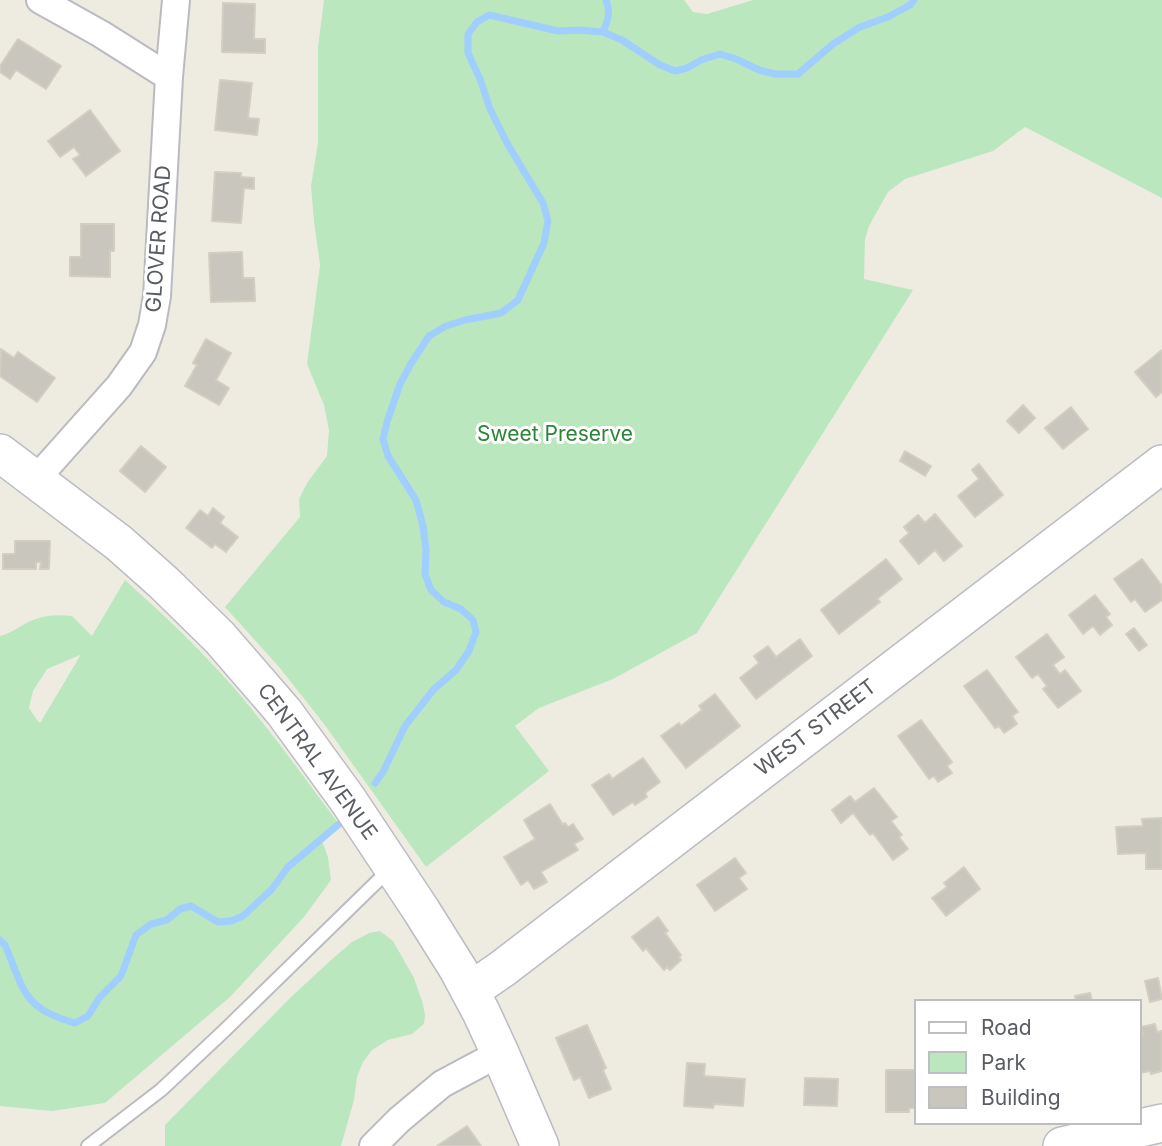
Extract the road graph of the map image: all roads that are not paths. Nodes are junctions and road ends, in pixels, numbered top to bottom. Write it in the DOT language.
graph roads {
  1 [pos="40,0"];
  2 [pos="176,0"];
  3 [pos="169,77"];
  4 [pos="0,453"];
  5 [pos="1162,464"];
  6 [pos="36,479"];
  7 [pos="393,867"];
  8 [pos="470,991"];
  9 [pos="500,1053"];
  10 [pos="1162,1123"];
  11 [pos="88,1146"];
  12 [pos="373,1146"];
  13 [pos="540,1146"];
  14 [pos="1062,1146"];
  1 -- 3 [label="street"];
  2 -- 3 [label="street, GLOVER ROAD"];
  3 -- 6 [label="street, GLOVER ROAD"];
  4 -- 6 [label="street, CENTRAL AVENUE"];
  5 -- 8 [label="street, WEST STREET"];
  6 -- 7 [label="street, CENTRAL AVENUE"];
  7 -- 8 [label="street, CENTRAL AVENUE"];
  7 -- 11 [label="lane"];
  8 -- 9 [label="street, CENTRAL AVENUE"];
  9 -- 12 [label="street"];
  9 -- 13 [label="street, CENTRAL AVENUE"];
  10 -- 14 [label="street"];
}
